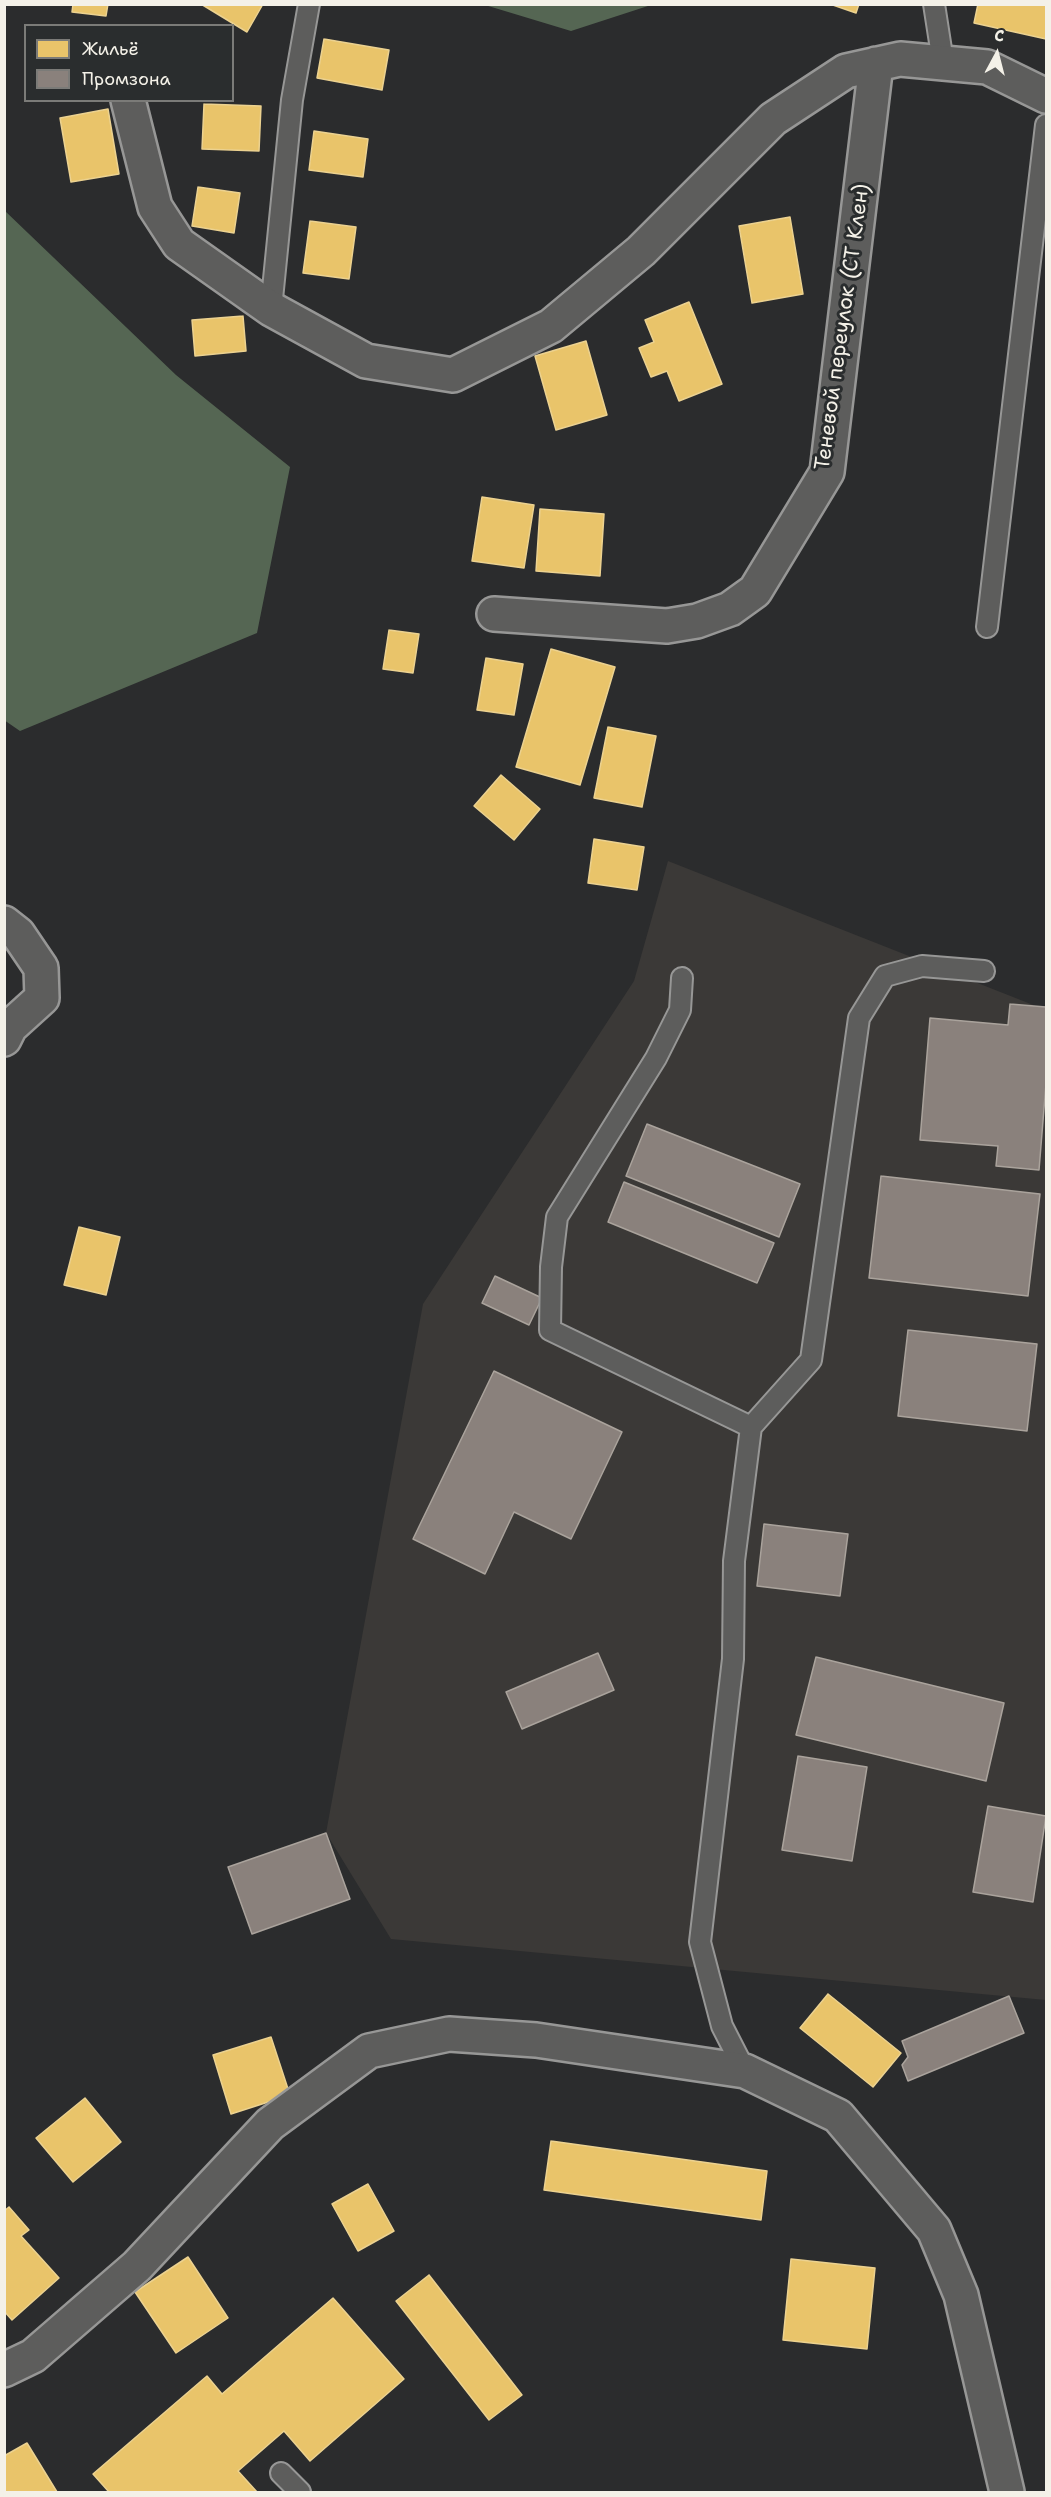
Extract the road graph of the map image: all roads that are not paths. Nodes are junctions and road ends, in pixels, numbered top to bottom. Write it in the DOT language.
graph roads {
  1 [pos="309,4"];
  2 [pos="934,4"];
  3 [pos="943,62"];
  4 [pos="876,64"];
  5 [pos="1047,96"];
  6 [pos="128,102"];
  7 [pos="1047,125"];
  8 [pos="271,309"];
  9 [pos="494,614"];
  10 [pos="987,627"];
  11 [pos="4,923"];
  12 [pos="984,971"];
  13 [pos="682,978"];
  14 [pos="4,1039"];
  15 [pos="751,1427"];
  16 [pos="745,2071"];
  17 [pos="4,2370"];
  18 [pos="281,2473"];
  19 [pos="300,2493"];
  20 [pos="1007,2493"];
  1 -- 8 [label="lane"];
  2 -- 3 [label="lane"];
  3 -- 4 [label="street"];
  3 -- 5 [label="street"];
  4 -- 8 [label="street"];
  4 -- 9 [label="street, Теневой переулок (СТ Клен)"];
  6 -- 8 [label="street"];
  7 -- 10 [label="lane"];
  11 -- 14 [label="street"];
  12 -- 15 [label="lane"];
  13 -- 15 [label="lane"];
  15 -- 16 [label="lane"];
  16 -- 17 [label="street"];
  16 -- 20 [label="street"];
  18 -- 19 [label="lane"];
}
